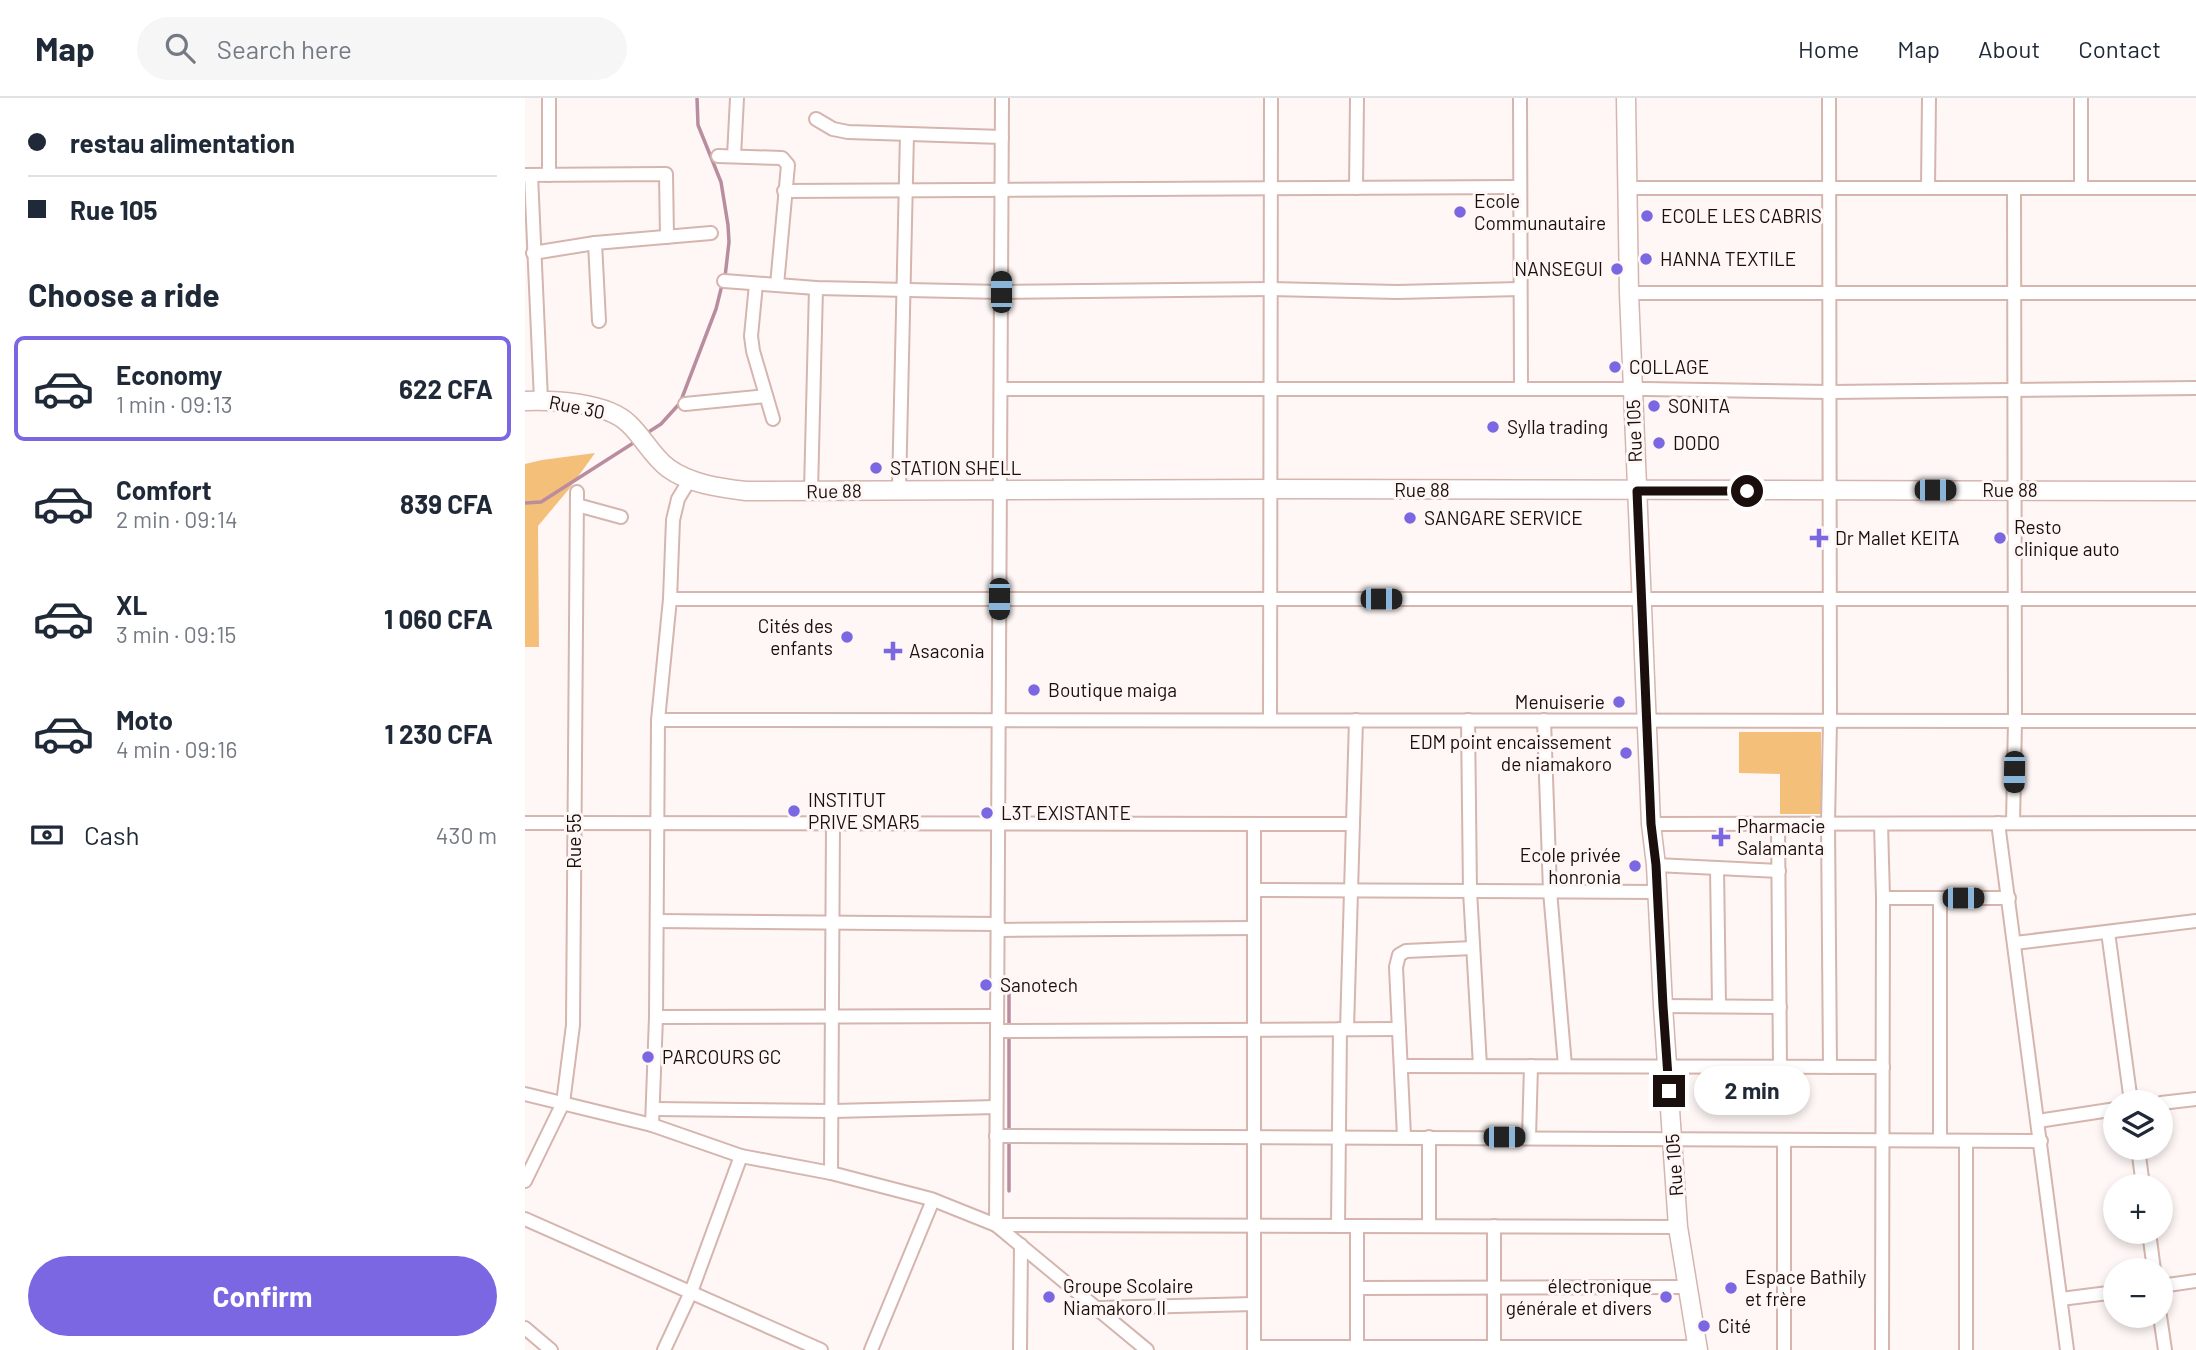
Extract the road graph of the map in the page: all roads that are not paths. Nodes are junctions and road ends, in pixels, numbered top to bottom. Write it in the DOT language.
graph roads {
  1 [pos="549,98"];
  2 [pos="737,98"];
  3 [pos="1002,98"];
  4 [pos="1271,98"];
  5 [pos="1357,98"];
  6 [pos="1520,98"];
  7 [pos="1626,98"];
  8 [pos="1829,98"];
  9 [pos="1929,98"];
  10 [pos="2081,98"];
  11 [pos="817,118"];
  12 [pos="907,134"];
  13 [pos="1002,137"];
  14 [pos="718,156"];
  15 [pos="734,156"];
  16 [pos="528,175"];
  17 [pos="549,175"];
  18 [pos="1520,187"];
  19 [pos="1271,188"];
  20 [pos="1356,188"];
  21 [pos="1627,188"];
  22 [pos="1829,188"];
  23 [pos="1928,188"];
  24 [pos="2014,188"];
  25 [pos="2081,188"];
  26 [pos="2196,188"];
  27 [pos="1002,190"];
  28 [pos="784,191"];
  29 [pos="907,191"];
  30 [pos="711,233"];
  31 [pos="667,237"];
  32 [pos="595,243"];
  33 [pos="533,253"];
  34 [pos="724,282"];
  35 [pos="756,284"];
  36 [pos="777,285"];
  37 [pos="816,288"];
  38 [pos="1271,289"];
  39 [pos="1520,289"];
  40 [pos="905,291"];
  41 [pos="1001,292"];
  42 [pos="1629,293"];
  43 [pos="1830,293"];
  44 [pos="2014,293"];
  45 [pos="2196,293"];
  46 [pos="599,321"];
  47 [pos="2014,388"];
  48 [pos="2196,388"];
  49 [pos="1001,389"];
  50 [pos="1271,389"];
  51 [pos="1521,389"];
  52 [pos="1633,389"];
  53 [pos="1830,392"];
  54 [pos="766,396"];
  55 [pos="533,400"];
  56 [pos="685,404"];
  57 [pos="773,419"];
  58 [pos="628,422"];
  59 [pos="689,479"];
  60 [pos="1271,489"];
  61 [pos="899,490"];
  62 [pos="1830,490"];
  63 [pos="2015,490"];
  64 [pos="811,491"];
  65 [pos="1000,491"];
  66 [pos="1637,491"];
  67 [pos="2196,491"];
  68 [pos="621,517"];
  69 [pos="2196,598"];
  70 [pos="670,599"];
  71 [pos="999,599"];
  72 [pos="1271,599"];
  73 [pos="1641,599"];
  74 [pos="1830,599"];
  75 [pos="2015,599"];
  76 [pos="658,720"];
  77 [pos="999,720"];
  78 [pos="1270,720"];
  79 [pos="1356,720"];
  80 [pos="1468,720"];
  81 [pos="1544,720"];
  82 [pos="1648,720"];
  83 [pos="1830,721"];
  84 [pos="2015,721"];
  85 [pos="2196,721"];
  86 [pos="525,823"];
  87 [pos="574,823"];
  88 [pos="657,823"];
  89 [pos="833,823"];
  90 [pos="998,823"];
  91 [pos="1998,823"];
  92 [pos="2013,823"];
  93 [pos="2196,823"];
  94 [pos="1254,824"];
  95 [pos="1353,824"];
  96 [pos="1651,824"];
  97 [pos="1778,824"];
  98 [pos="1828,824"];
  99 [pos="1881,824"];
  100 [pos="1656,865"];
  101 [pos="1717,868"];
  102 [pos="1779,871"];
  103 [pos="1254,890"];
  104 [pos="1351,891"];
  105 [pos="1469,891"];
  106 [pos="1550,891"];
  107 [pos="1657,892"];
  108 [pos="1883,898"];
  109 [pos="1940,898"];
  110 [pos="2009,898"];
  111 [pos="657,921"];
  112 [pos="2196,921"];
  113 [pos="834,923"];
  114 [pos="997,927"];
  115 [pos="1254,928"];
  116 [pos="2108,932"];
  117 [pos="2015,943"];
  118 [pos="1473,948"];
  119 [pos="1663,1006"];
  120 [pos="1719,1006"];
  121 [pos="1780,1007"];
  122 [pos="997,1016"];
  123 [pos="656,1017"];
  124 [pos="834,1018"];
  125 [pos="1343,1029"];
  126 [pos="1399,1029"];
  127 [pos="1254,1030"];
  128 [pos="997,1031"];
  129 [pos="1401,1066"];
  130 [pos="1480,1066"];
  131 [pos="1531,1066"];
  132 [pos="1566,1066"];
  133 [pos="1668,1067"];
  134 [pos="1780,1067"];
  135 [pos="1830,1067"];
  136 [pos="1883,1067"];
  137 [pos="2129,1090"];
  138 [pos="525,1094"];
  139 [pos="2196,1099"];
  140 [pos="2173,1102"];
  141 [pos="563,1104"];
  142 [pos="996,1107"];
  143 [pos="654,1109"];
  144 [pos="833,1111"];
  145 [pos="2103,1111"];
  146 [pos="2038,1121"];
  147 [pos="652,1125"];
  148 [pos="996,1136"];
  149 [pos="1254,1136"];
  150 [pos="1341,1136"];
  151 [pos="1404,1136"];
  152 [pos="1429,1137"];
  153 [pos="1529,1137"];
  154 [pos="1672,1140"];
  155 [pos="1784,1140"];
  156 [pos="1940,1140"];
  157 [pos="1883,1141"];
  158 [pos="1966,1141"];
  159 [pos="2041,1141"];
  160 [pos="741,1156"];
  161 [pos="831,1173"];
  162 [pos="525,1181"];
  163 [pos="933,1200"];
  164 [pos="525,1219"];
  165 [pos="996,1224"];
  166 [pos="1254,1226"];
  167 [pos="1338,1226"];
  168 [pos="1357,1226"];
  169 [pos="1429,1226"];
  170 [pos="1494,1226"];
  171 [pos="1678,1227"];
  172 [pos="1021,1245"];
  173 [pos="2196,1281"];
  174 [pos="2173,1284"];
  175 [pos="1495,1287"];
  176 [pos="1686,1287"];
  177 [pos="1358,1288"];
  178 [pos="691,1292"];
  179 [pos="2103,1294"];
  180 [pos="2061,1299"];
  181 [pos="1254,1304"];
  182 [pos="1097,1308"];
  183 [pos="525,1328"];
  184 [pos="2162,1328"];
  185 [pos="1494,1347"];
  186 [pos="1697,1348"];
  187 [pos="1254,1349"];
  188 [pos="1357,1349"];
  189 [pos="1476,1349"];
  190 [pos="551,1350"];
  191 [pos="664,1350"];
  192 [pos="821,1350"];
  193 [pos="871,1350"];
  194 [pos="1020,1350"];
  195 [pos="1147,1350"];
  196 [pos="1784,1350"];
  197 [pos="1882,1350"];
  198 [pos="1966,1350"];
  199 [pos="2067,1350"];
  200 [pos="2165,1350"];
  1 -- 17 [label="street"];
  2 -- 15 [label="street"];
  3 -- 13 [label="street"];
  4 -- 19 [label="street"];
  5 -- 20 [label="street"];
  6 -- 18 [label="street"];
  7 -- 21 [label="main road, Rue 105"];
  8 -- 22 [label="street"];
  9 -- 23 [label="street"];
  10 -- 25 [label="street"];
  11 -- 12 [label="street"];
  12 -- 13 [label="street"];
  12 -- 29 [label="street"];
  13 -- 27 [label="street"];
  14 -- 15 [label="street"];
  15 -- 28 [label="street"];
  16 -- 17 [label="street"];
  16 -- 33 [label="street"];
  17 -- 31 [label="street"];
  18 -- 20 [label="street"];
  18 -- 39 [label="street"];
  19 -- 20 [label="street"];
  19 -- 27 [label="street"];
  19 -- 38 [label="street"];
  21 -- 22 [label="street"];
  21 -- 42 [label="main road, Rue 105"];
  22 -- 23 [label="street"];
  22 -- 43 [label="street"];
  23 -- 24 [label="street"];
  24 -- 25 [label="street"];
  24 -- 44 [label="street"];
  25 -- 26 [label="street"];
  27 -- 29 [label="street"];
  27 -- 41 [label="street"];
  28 -- 29 [label="street"];
  28 -- 36 [label="street"];
  29 -- 40 [label="street"];
  30 -- 31 [label="street"];
  31 -- 32 [label="street"];
  32 -- 33 [label="street"];
  32 -- 46 [label="street"];
  33 -- 55 [label="street"];
  34 -- 35 [label="street"];
  35 -- 36 [label="street"];
  35 -- 54 [label="street"];
  36 -- 37 [label="street"];
  37 -- 40 [label="street"];
  37 -- 64 [label="street"];
  38 -- 39 [label="street"];
  38 -- 41 [label="street"];
  38 -- 50 [label="street"];
  39 -- 51 [label="street"];
  40 -- 41 [label="street"];
  40 -- 61 [label="street"];
  41 -- 49 [label="street"];
  42 -- 43 [label="street"];
  42 -- 52 [label="main road, Rue 105"];
  43 -- 44 [label="street"];
  43 -- 53 [label="street"];
  44 -- 45 [label="street"];
  44 -- 47 [label="street"];
  47 -- 48 [label="street"];
  47 -- 53 [label="street"];
  47 -- 63 [label="street"];
  49 -- 50 [label="street"];
  49 -- 65 [label="street"];
  50 -- 51 [label="street"];
  50 -- 60 [label="street"];
  51 -- 52 [label="street"];
  52 -- 53 [label="street"];
  52 -- 66 [label="main road, Rue 105"];
  53 -- 62 [label="street"];
  54 -- 56 [label="street"];
  54 -- 57 [label="street"];
  55 -- 58 [label="main road, Rue 30"];
  58 -- 59 [label="main road, Rue 88"];
  59 -- 64 [label="main road, Rue 88"];
  59 -- 70 [label="street"];
  60 -- 65 [label="main road, Rue 88"];
  60 -- 66 [label="main road, Rue 88"];
  60 -- 72 [label="street"];
  61 -- 64 [label="main road, Rue 88"];
  61 -- 65 [label="main road, Rue 88"];
  62 -- 63 [label="main road, Rue 88"];
  62 -- 66 [label="main road, Rue 88"];
  62 -- 74 [label="street"];
  63 -- 67 [label="main road, Rue 88"];
  63 -- 75 [label="street"];
  65 -- 71 [label="street"];
  66 -- 73 [label="main road, Rue 105"];
  68 -- 87 [label="street, Rue 55"];
  69 -- 75 [label="street"];
  70 -- 71 [label="street"];
  70 -- 76 [label="street"];
  71 -- 72 [label="street"];
  71 -- 77 [label="street"];
  72 -- 73 [label="street"];
  72 -- 78 [label="street"];
  73 -- 74 [label="street"];
  73 -- 82 [label="main road, Rue 105"];
  74 -- 75 [label="street"];
  74 -- 83 [label="street"];
  75 -- 84 [label="street"];
  76 -- 77 [label="street"];
  76 -- 88 [label="street"];
  77 -- 78 [label="street"];
  77 -- 90 [label="street"];
  78 -- 79 [label="street"];
  79 -- 80 [label="street"];
  79 -- 95 [label="street"];
  80 -- 81 [label="street"];
  80 -- 105 [label="street"];
  81 -- 82 [label="street"];
  81 -- 106 [label="street"];
  82 -- 83 [label="street"];
  82 -- 96 [label="main road, Rue 105"];
  83 -- 84 [label="street"];
  83 -- 98 [label="street"];
  84 -- 85 [label="street"];
  84 -- 92 [label="street"];
  86 -- 87 [label="street"];
  87 -- 88 [label="street"];
  87 -- 141 [label="street, Rue 55"];
  88 -- 89 [label="street"];
  88 -- 111 [label="street"];
  89 -- 90 [label="street"];
  89 -- 113 [label="street"];
  90 -- 94 [label="street"];
  90 -- 114 [label="street"];
  91 -- 92 [label="street"];
  91 -- 99 [label="street"];
  91 -- 110 [label="street"];
  92 -- 93 [label="street"];
  94 -- 95 [label="street"];
  94 -- 103 [label="street"];
  95 -- 104 [label="street"];
  96 -- 97 [label="street"];
  96 -- 100 [label="main road, Rue 105"];
  97 -- 98 [label="street"];
  97 -- 102 [label="street"];
  98 -- 99 [label="street"];
  98 -- 135 [label="street"];
  99 -- 108 [label="street"];
  100 -- 101 [label="street"];
  100 -- 107 [label="main road, Rue 105"];
  101 -- 102 [label="street"];
  101 -- 120 [label="street"];
  102 -- 121 [label="street"];
  103 -- 104 [label="street"];
  103 -- 115 [label="street"];
  104 -- 105 [label="street"];
  104 -- 125 [label="street"];
  105 -- 106 [label="street"];
  105 -- 118 [label="street"];
  106 -- 107 [label="street"];
  106 -- 132 [label="street"];
  107 -- 119 [label="main road, Rue 105"];
  108 -- 109 [label="street"];
  108 -- 136 [label="street"];
  109 -- 110 [label="street"];
  109 -- 156 [label="street"];
  110 -- 117 [label="street"];
  111 -- 113 [label="street"];
  111 -- 123 [label="street"];
  112 -- 116 [label="street"];
  113 -- 114 [label="street"];
  113 -- 124 [label="street"];
  114 -- 115 [label="street"];
  114 -- 122 [label="street"];
  115 -- 127 [label="street"];
  116 -- 117 [label="street"];
  116 -- 137 [label="street"];
  117 -- 146 [label="street"];
  118 -- 126 [label="street"];
  118 -- 130 [label="street"];
  119 -- 120 [label="street"];
  119 -- 133 [label="main road, Rue 105"];
  120 -- 121 [label="street"];
  121 -- 134 [label="street"];
  122 -- 124 [label="street"];
  122 -- 128 [label="street"];
  123 -- 124 [label="street"];
  123 -- 143 [label="street"];
  124 -- 144 [label="street"];
  125 -- 126 [label="street"];
  125 -- 127 [label="street"];
  125 -- 150 [label="street"];
  126 -- 129 [label="street"];
  127 -- 128 [label="street"];
  127 -- 149 [label="street"];
  128 -- 142 [label="street"];
  129 -- 130 [label="street"];
  129 -- 151 [label="street"];
  130 -- 131 [label="street"];
  131 -- 132 [label="street"];
  131 -- 153 [label="street"];
  132 -- 133 [label="street"];
  133 -- 134 [label="street"];
  133 -- 154 [label="main road, Rue 105"];
  134 -- 135 [label="street"];
  135 -- 136 [label="street"];
  136 -- 157 [label="street"];
  138 -- 141 [label="street"];
  139 -- 140 [label="street"];
  141 -- 147 [label="street"];
  141 -- 162 [label="street, Rue 55"];
  142 -- 144 [label="street"];
  142 -- 148 [label="street"];
  143 -- 144 [label="street"];
  143 -- 147 [label="street"];
  144 -- 161 [label="street"];
  145 -- 146 [label="street"];
  146 -- 159 [label="street"];
  147 -- 160 [label="street"];
  148 -- 149 [label="street"];
  148 -- 165 [label="street"];
  149 -- 150 [label="street"];
  149 -- 166 [label="street"];
  150 -- 151 [label="street"];
  150 -- 167 [label="street"];
  151 -- 152 [label="street"];
  152 -- 153 [label="street"];
  152 -- 169 [label="street"];
  153 -- 154 [label="street"];
  154 -- 155 [label="street"];
  154 -- 171 [label="main road, Rue 105"];
  155 -- 157 [label="street"];
  155 -- 196 [label="street"];
  156 -- 157 [label="street"];
  156 -- 158 [label="street"];
  157 -- 197 [label="street"];
  158 -- 159 [label="street"];
  158 -- 198 [label="street"];
  159 -- 180 [label="street"];
  160 -- 161 [label="street"];
  160 -- 178 [label="street"];
  161 -- 163 [label="street"];
  163 -- 165 [label="street"];
  163 -- 193 [label="street"];
  164 -- 178 [label="street"];
  165 -- 166 [label="street"];
  165 -- 172 [label="street"];
  166 -- 167 [label="street"];
  166 -- 181 [label="street"];
  167 -- 168 [label="street"];
  168 -- 169 [label="street"];
  168 -- 177 [label="street"];
  169 -- 170 [label="street"];
  170 -- 171 [label="street"];
  170 -- 175 [label="street"];
  171 -- 176 [label="main road, Rue 105"];
  172 -- 182 [label="street"];
  172 -- 194 [label="street"];
  173 -- 174 [label="street"];
  175 -- 176 [label="street"];
  175 -- 177 [label="street"];
  175 -- 185 [label="street"];
  176 -- 186 [label="main road, Rue 105"];
  177 -- 188 [label="street"];
  178 -- 191 [label="street"];
  178 -- 192 [label="street"];
  179 -- 180 [label="street"];
  180 -- 199 [label="street"];
  181 -- 182 [label="street"];
  181 -- 187 [label="street"];
  182 -- 195 [label="street"];
  183 -- 190 [label="street"];
  184 -- 200 [label="street"];
  185 -- 186 [label="street"];
  185 -- 189 [label="street"];
  187 -- 188 [label="street"];
  188 -- 189 [label="street"];
}
